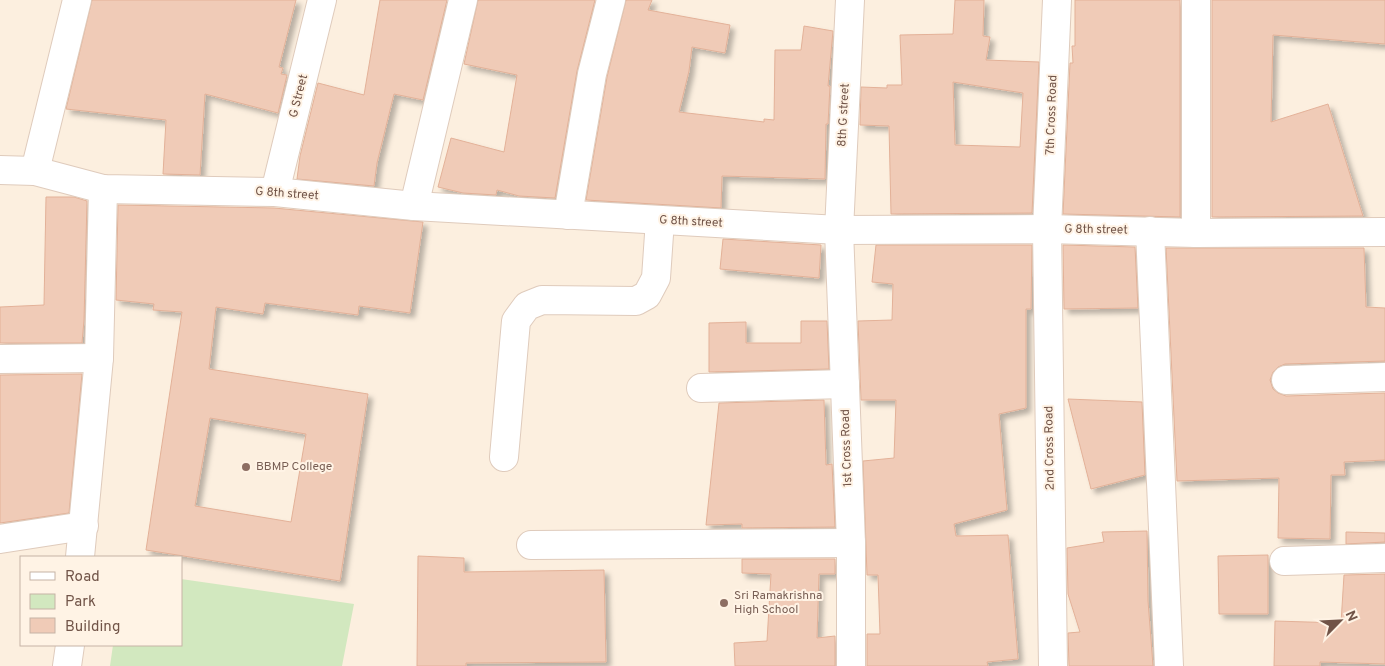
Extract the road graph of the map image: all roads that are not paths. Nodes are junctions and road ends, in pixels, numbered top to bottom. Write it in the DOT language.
graph roads {
  1 [pos="77,0"];
  2 [pos="322,0"];
  3 [pos="463,0"];
  4 [pos="611,0"];
  5 [pos="850,0"];
  6 [pos="1057,0"];
  7 [pos="1196,0"];
  8 [pos="0,170"];
  9 [pos="35,171"];
  10 [pos="102,189"];
  11 [pos="276,192"];
  12 [pos="414,206"];
  13 [pos="568,215"];
  14 [pos="660,220"];
  15 [pos="1048,229"];
  16 [pos="839,230"];
  17 [pos="1150,231"];
  18 [pos="1385,232"];
  19 [pos="1196,233"];
  20 [pos="99,358"];
  21 [pos="0,360"];
  22 [pos="1385,377"];
  23 [pos="1286,380"];
  24 [pos="845,384"];
  25 [pos="701,388"];
  26 [pos="504,457"];
  27 [pos="84,526"];
  28 [pos="0,539"];
  29 [pos="851,543"];
  30 [pos="531,545"];
  31 [pos="80,556"];
  32 [pos="1385,558"];
  33 [pos="1284,561"];
  34 [pos="70,646"];
  35 [pos="67,666"];
  36 [pos="851,666"];
  37 [pos="1054,666"];
  38 [pos="1169,666"];
  1 -- 9 [label="street"];
  2 -- 11 [label="street, G Street"];
  3 -- 12 [label="street"];
  4 -- 13 [label="street"];
  5 -- 16 [label="street, 8th G street"];
  6 -- 15 [label="street, 7th Cross Road"];
  7 -- 19 [label="street"];
  8 -- 9 [label="street, G 8th street"];
  9 -- 10 [label="street, G 8th street"];
  10 -- 11 [label="street, G 8th street"];
  10 -- 20 [label="street"];
  11 -- 12 [label="street, G 8th street"];
  12 -- 13 [label="street, G 8th street"];
  13 -- 14 [label="street, G 8th street"];
  14 -- 16 [label="street, G 8th street"];
  14 -- 26 [label="street"];
  15 -- 16 [label="street, G 8th street"];
  15 -- 17 [label="street, G 8th street"];
  15 -- 37 [label="street, 2nd Cross Road"];
  16 -- 24 [label="street, 1st Cross Road"];
  17 -- 19 [label="street, G 8th street"];
  17 -- 38 [label="street"];
  18 -- 19 [label="street, G 8th street"];
  20 -- 21 [label="street"];
  20 -- 27 [label="street"];
  22 -- 23 [label="street"];
  24 -- 25 [label="street"];
  24 -- 29 [label="street, 1st Cross Road"];
  27 -- 28 [label="street"];
  27 -- 31 [label="street"];
  29 -- 30 [label="street"];
  29 -- 36 [label="street, 1st Cross Road"];
  32 -- 33 [label="street"];
  34 -- 35 [label="street"];
}
